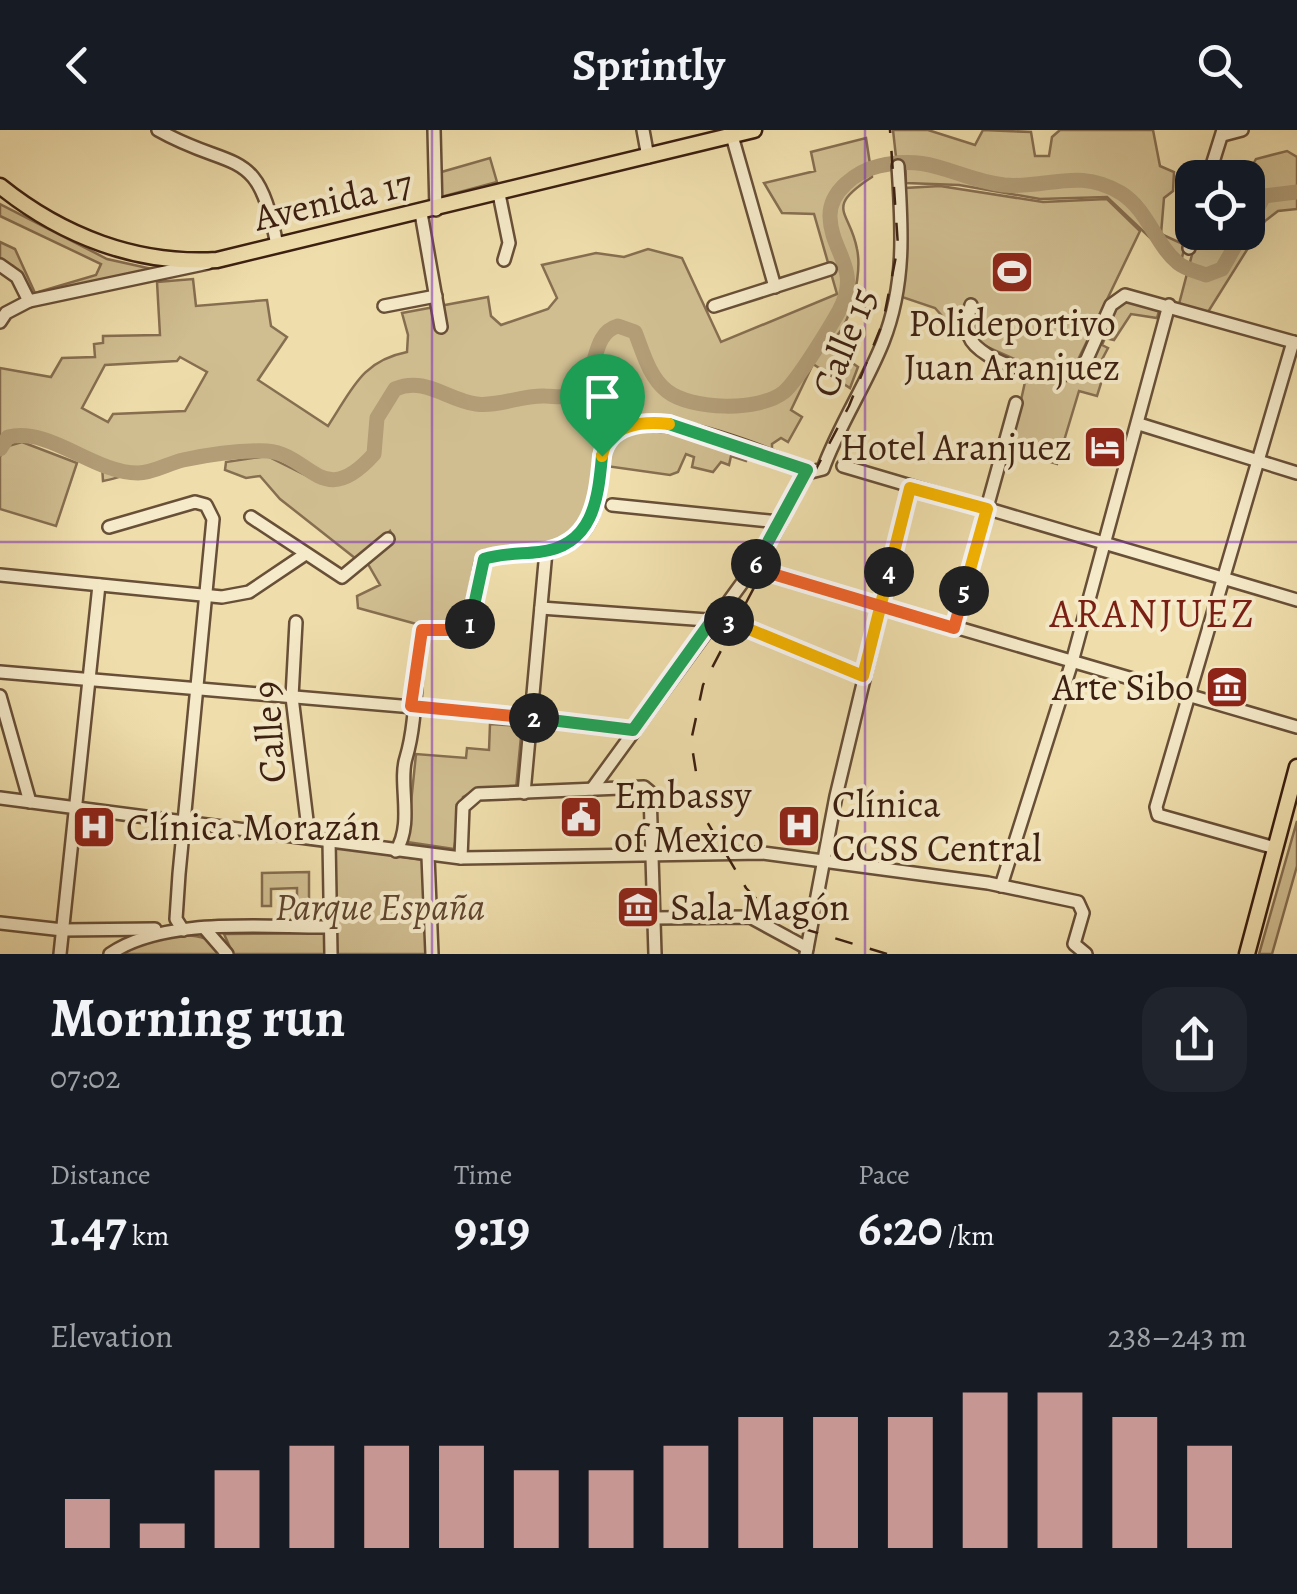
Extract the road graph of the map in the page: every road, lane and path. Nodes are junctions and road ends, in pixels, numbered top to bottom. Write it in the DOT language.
graph roads {
  1 [pos="158,130"];
  2 [pos="434,130"];
  3 [pos="643,130"];
  4 [pos="754,130"];
  5 [pos="1242,130"];
  6 [pos="1223,132"];
  7 [pos="732,136"];
  8 [pos="648,157"];
  9 [pos="1214,160"];
  10 [pos="898,166"];
  11 [pos="0,186"];
  12 [pos="498,194"];
  13 [pos="429,212"];
  14 [pos="277,246"];
  15 [pos="217,260"];
  16 [pos="504,260"];
  17 [pos="0,265"];
  18 [pos="830,268"];
  19 [pos="775,287"];
  20 [pos="436,296"];
  21 [pos="29,301"];
  22 [pos="971,304"];
  23 [pos="1169,305"];
  24 [pos="384,306"];
  25 [pos="714,306"];
  26 [pos="0,322"];
  27 [pos="441,327"];
  28 [pos="1295,342"];
  29 [pos="1016,403"];
  30 [pos="1139,424"];
  31 [pos="1260,461"];
  32 [pos="843,466"];
  33 [pos="812,471"];
  34 [pos="1297,473"];
  35 [pos="910,488"];
  36 [pos="612,506"];
  37 [pos="987,509"];
  38 [pos="251,517"];
  39 [pos="779,522"];
  40 [pos="109,526"];
  41 [pos="388,539"];
  42 [pos="1106,543"];
  43 [pos="546,551"];
  44 [pos="304,555"];
  45 [pos="753,568"];
  46 [pos="0,575"];
  47 [pos="1226,578"];
  48 [pos="98,584"];
  49 [pos="205,596"];
  50 [pos="1297,600"];
  51 [pos="880,606"];
  52 [pos="541,608"];
  53 [pos="712,620"];
  54 [pos="296,622"];
  55 [pos="954,628"];
  56 [pos="1072,662"];
  57 [pos="0,672"];
  58 [pos="863,676"];
  59 [pos="90,680"];
  60 [pos="195,690"];
  61 [pos="0,696"];
  62 [pos="1190,696"];
  63 [pos="292,697"];
  64 [pos="411,706"];
  65 [pos="531,717"];
  66 [pos="1297,728"];
  67 [pos="633,730"];
  68 [pos="1297,767"];
  69 [pos="592,789"];
  70 [pos="524,793"];
  71 [pos="0,798"];
  72 [pos="30,802"];
  73 [pos="78,808"];
  74 [pos="184,821"];
  75 [pos="309,837"];
  76 [pos="329,840"];
  77 [pos="1276,848"];
  78 [pos="396,851"];
  79 [pos="428,856"];
  80 [pos="651,856"];
  81 [pos="461,858"];
  82 [pos="823,860"];
  83 [pos="1000,886"];
  84 [pos="654,918"];
  85 [pos="0,923"];
  86 [pos="180,927"];
  87 [pos="331,927"];
  88 [pos="64,930"];
  89 [pos="106,930"];
  90 [pos="206,930"];
  91 [pos="807,951"];
  92 [pos="112,952"];
  93 [pos="1082,953"];
  94 [pos="60,954"];
  95 [pos="226,954"];
  96 [pos="332,954"];
  97 [pos="432,954"];
  98 [pos="656,954"];
  99 [pos="1246,954"];
  1 -- 14 [label="street"];
  2 -- 13 [label="street"];
  3 -- 8 [label="street"];
  4 -- 7 [label="main road, Avenida 17"];
  5 -- 6 [label="street"];
  6 -- 9 [label="street"];
  7 -- 8 [label="main road, Avenida 17"];
  7 -- 19 [label="street"];
  8 -- 12 [label="main road, Avenida 17"];
  10 -- 33 [label="street, Calle 15"];
  11 -- 15 [label="main road, Avenida 17"];
  12 -- 13 [label="main road, Avenida 17"];
  12 -- 16 [label="street"];
  13 -- 14 [label="main road, Avenida 17"];
  13 -- 20 [label="street"];
  14 -- 15 [label="main road, Avenida 17"];
  15 -- 21 [label="street"];
  17 -- 21 [label="street"];
  18 -- 19 [label="street"];
  19 -- 25 [label="street"];
  20 -- 24 [label="street"];
  20 -- 27 [label="street"];
  21 -- 26 [label="street"];
  22 -- 23 [label="street"];
  23 -- 28 [label="street"];
  23 -- 30 [label="street"];
  28 -- 31 [label="street"];
  29 -- 37 [label="street"];
  30 -- 31 [label="street"];
  30 -- 42 [label="street"];
  31 -- 34 [label="street"];
  31 -- 47 [label="street"];
  32 -- 35 [label="street"];
  33 -- 39 [label="street, Calle 15"];
  33 -- 43 [label="street"];
  35 -- 37 [label="street"];
  35 -- 51 [label="street"];
  36 -- 39 [label="street"];
  37 -- 42 [label="street"];
  37 -- 55 [label="street"];
  38 -- 44 [label="street"];
  39 -- 45 [label="street, Calle 15"];
  40 -- 49 [label="street"];
  41 -- 44 [label="street"];
  42 -- 47 [label="street"];
  42 -- 56 [label="street"];
  43 -- 52 [label="street"];
  43 -- 64 [label="street"];
  44 -- 49 [label="street"];
  45 -- 51 [label="street"];
  45 -- 53 [label="street, Calle 15"];
  46 -- 48 [label="street"];
  47 -- 50 [label="street"];
  47 -- 62 [label="street"];
  48 -- 49 [label="street"];
  48 -- 59 [label="street"];
  49 -- 60 [label="street"];
  51 -- 55 [label="street"];
  51 -- 58 [label="street"];
  52 -- 53 [label="street"];
  52 -- 65 [label="street"];
  53 -- 58 [label="street"];
  53 -- 67 [label="street, Calle 15"];
  54 -- 63 [label="street, Calle 9"];
  55 -- 56 [label="street"];
  56 -- 62 [label="street"];
  56 -- 83 [label="street"];
  57 -- 59 [label="street"];
  58 -- 82 [label="street"];
  59 -- 60 [label="street"];
  59 -- 73 [label="street"];
  60 -- 63 [label="street"];
  60 -- 74 [label="street"];
  61 -- 72 [label="street"];
  62 -- 66 [label="street"];
  62 -- 77 [label="street"];
  63 -- 64 [label="street"];
  63 -- 75 [label="street, Calle 9"];
  64 -- 65 [label="street"];
  64 -- 78 [label="street"];
  65 -- 67 [label="street"];
  65 -- 70 [label="street"];
  67 -- 69 [label="street, Calle 15"];
  68 -- 77 [label="main road"];
  69 -- 70 [label="street"];
  69 -- 80 [label="street"];
  70 -- 81 [label="street"];
  71 -- 72 [label="street"];
  72 -- 73 [label="street"];
  73 -- 74 [label="street"];
  73 -- 88 [label="street"];
  74 -- 75 [label="street"];
  74 -- 86 [label="street"];
  75 -- 76 [label="street"];
  76 -- 78 [label="street"];
  76 -- 87 [label="street"];
  77 -- 99 [label="main road"];
  78 -- 79 [label="street"];
  79 -- 81 [label="street"];
  79 -- 97 [label="street"];
  80 -- 81 [label="street"];
  80 -- 82 [label="street"];
  80 -- 84 [label="street"];
  82 -- 83 [label="street"];
  82 -- 91 [label="street"];
  83 -- 93 [label="street"];
  84 -- 91 [label="street"];
  84 -- 98 [label="street"];
  85 -- 88 [label="street"];
  86 -- 89 [label="street"];
  86 -- 90 [label="street"];
  86 -- 92 [label="street"];
  87 -- 90 [label="street"];
  87 -- 96 [label="street"];
  88 -- 89 [label="street"];
  88 -- 94 [label="street"];
  89 -- 92 [label="street"];
  90 -- 95 [label="street"];
}
